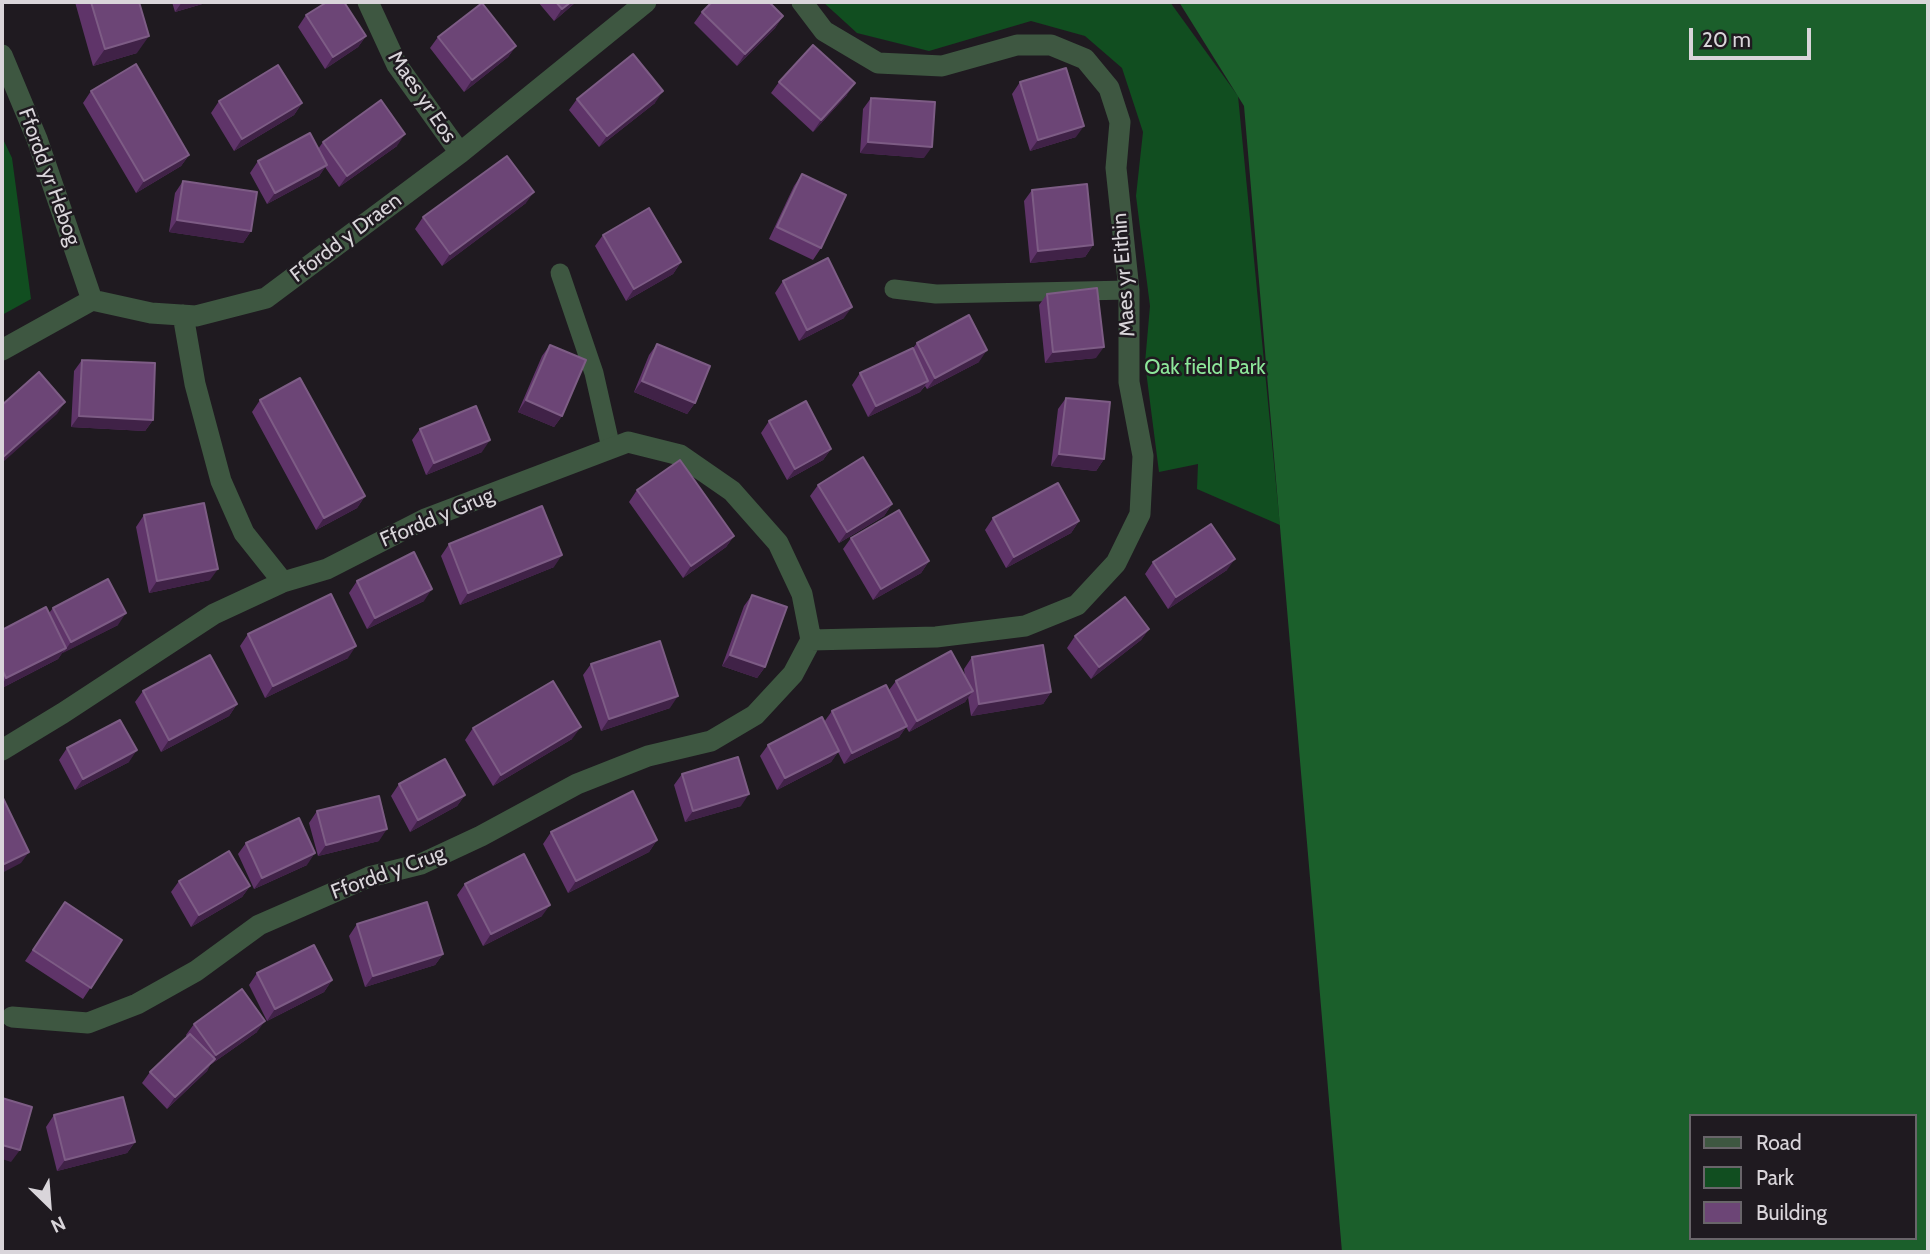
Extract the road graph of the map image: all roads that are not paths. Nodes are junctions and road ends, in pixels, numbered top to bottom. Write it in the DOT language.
graph roads {
  1 [pos="368,2"];
  2 [pos="646,2"];
  3 [pos="802,2"];
  4 [pos="2,55"];
  5 [pos="460,153"];
  6 [pos="560,273"];
  7 [pos="894,289"];
  8 [pos="1129,290"];
  9 [pos="92,300"];
  10 [pos="183,315"];
  11 [pos="2,350"];
  12 [pos="611,448"];
  13 [pos="283,582"];
  14 [pos="811,640"];
  15 [pos="2,750"];
  16 [pos="5,1016"];
  1 -- 5 [label="street, Maes yr Eos"];
  2 -- 5 [label="street, Ffordd y Draen"];
  3 -- 8 [label="street, Maes yr Eithin"];
  4 -- 9 [label="street, Ffordd yr Hebog"];
  5 -- 10 [label="street, Ffordd y Draen"];
  6 -- 12 [label="lane"];
  7 -- 8 [label="lane"];
  8 -- 14 [label="street, Maes yr Eithin"];
  9 -- 10 [label="street, Ffordd y Draen"];
  9 -- 11 [label="street"];
  10 -- 13 [label="street"];
  12 -- 13 [label="street, Ffordd y Grug"];
  12 -- 14 [label="street, Ffordd y Grug"];
  13 -- 15 [label="street, Ffordd y Grug"];
  14 -- 16 [label="street, Ffordd y Crug"];
}
